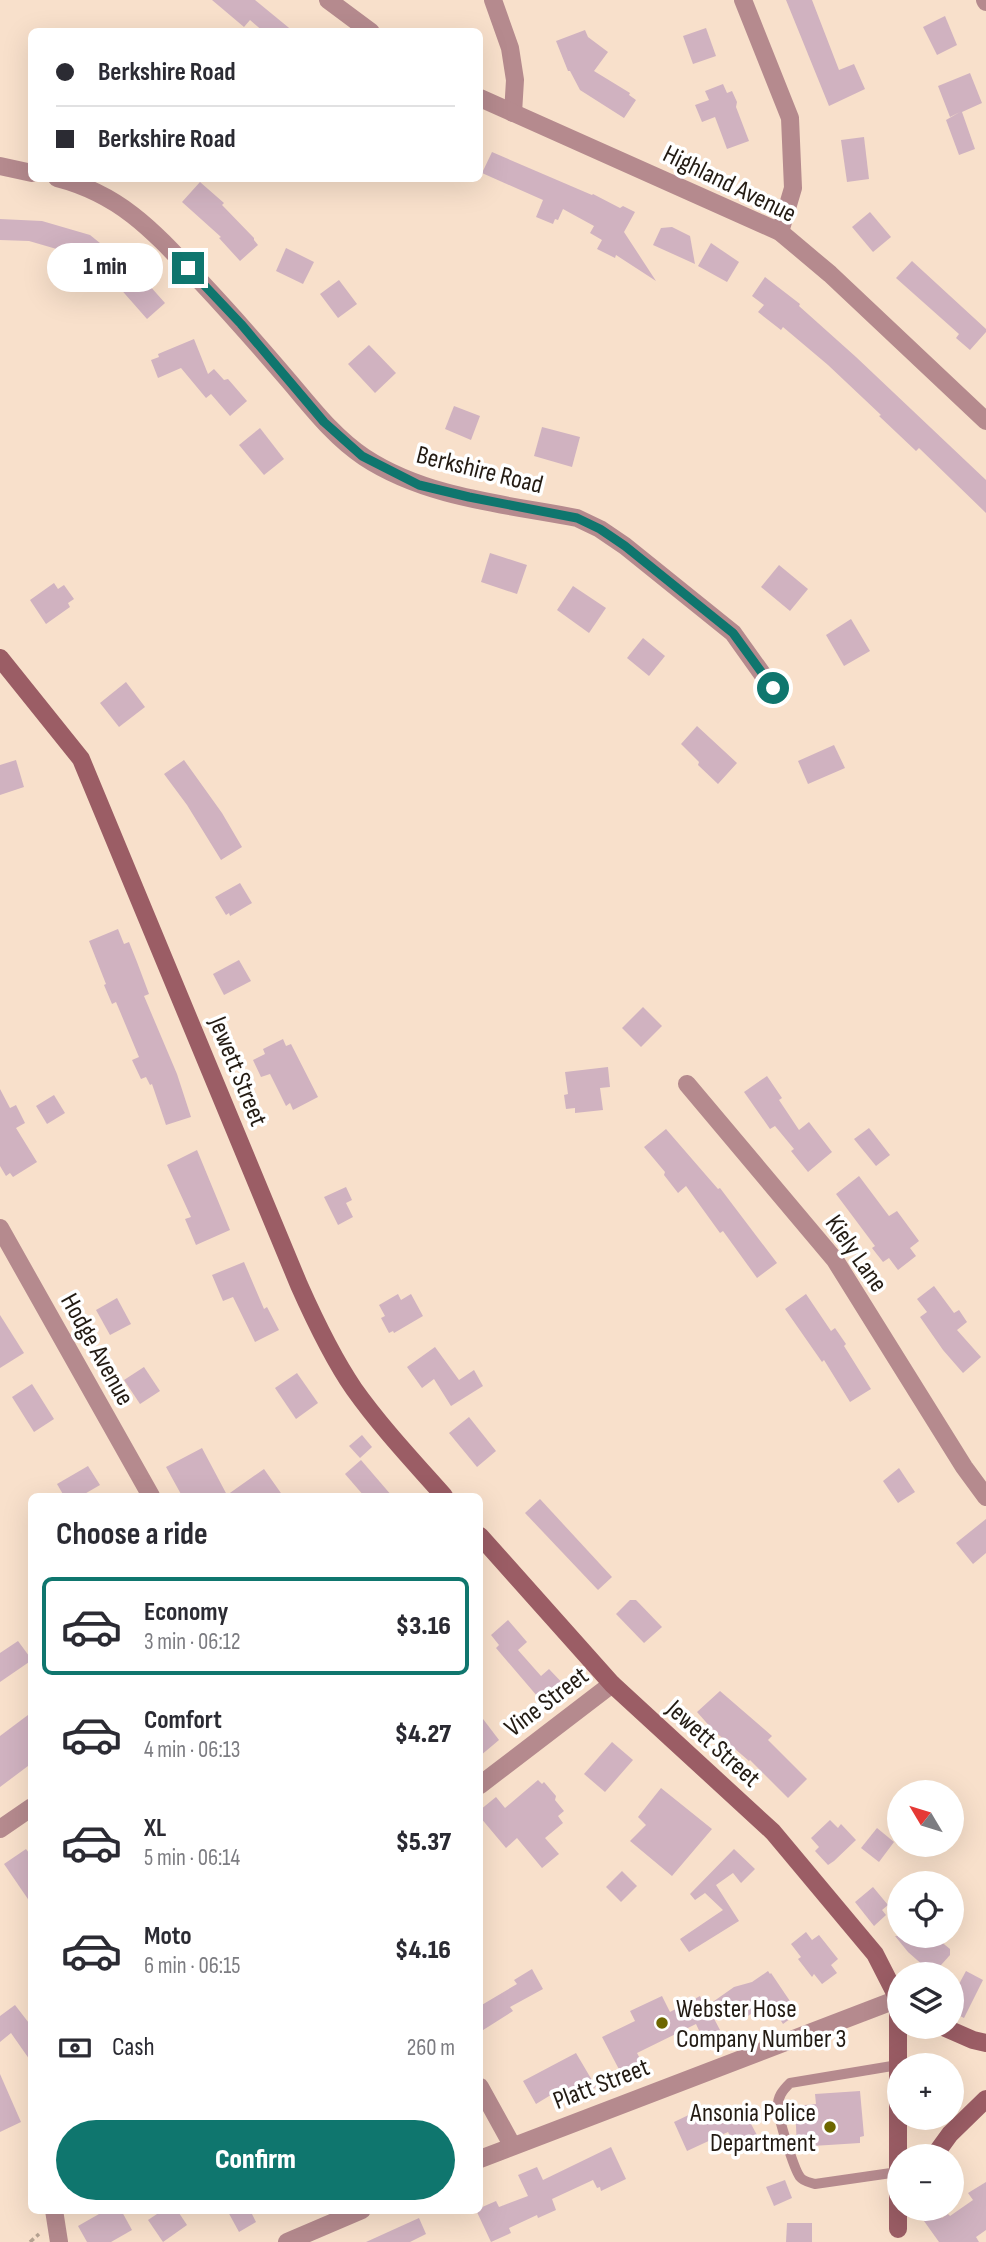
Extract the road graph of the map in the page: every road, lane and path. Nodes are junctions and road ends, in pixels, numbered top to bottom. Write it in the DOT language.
graph roads {
  1 [pos="328,0"];
  2 [pos="493,0"];
  3 [pos="743,0"];
  4 [pos="366,28"];
  5 [pos="483,99"];
  6 [pos="513,113"];
  7 [pos="0,166"];
  8 [pos="28,172"];
  9 [pos="68,182"];
  10 [pos="780,232"];
  11 [pos="986,421"];
  12 [pos="0,658"];
  13 [pos="773,688"];
  14 [pos="687,1084"];
  15 [pos="0,1228"];
  16 [pos="148,1493"];
  17 [pos="441,1493"];
  18 [pos="986,1497"];
  19 [pos="483,1539"];
  20 [pos="612,1684"];
  21 [pos="483,1783"];
  22 [pos="28,1810"];
  23 [pos="0,1829"];
  24 [pos="887,1976"];
  25 [pos="887,2004"];
  26 [pos="964,2036"];
  27 [pos="986,2043"];
  28 [pos="887,2067"];
  29 [pos="483,2092"];
  30 [pos="986,2099"];
  31 [pos="943,2144"];
  32 [pos="512,2145"];
  33 [pos="483,2159"];
  34 [pos="887,2173"];
  35 [pos="55,2214"];
  36 [pos="354,2214"];
  37 [pos="299,2240"];
  38 [pos="59,2242"];
  1 -- 4 [label="street"];
  2 -- 6 [label="street"];
  3 -- 10 [label="street"];
  5 -- 6 [label="street, Highland Avenue"];
  6 -- 10 [label="street, Highland Avenue"];
  7 -- 8 [label="street"];
  9 -- 13 [label="street, Berkshire Road"];
  10 -- 11 [label="street, Highland Avenue"];
  12 -- 17 [label="street, Jewett Street"];
  14 -- 18 [label="street, Kiely Lane"];
  15 -- 16 [label="street, Hodge Avenue"];
  19 -- 20 [label="street, Jewett Street"];
  20 -- 21 [label="street, Vine Street"];
  20 -- 24 [label="street, Jewett Street"];
  22 -- 23 [label="street"];
  25 -- 32 [label="street, Platt Street"];
  26 -- 27 [label="street"];
  28 -- 34 [label="lane"];
  29 -- 32 [label="street"];
  30 -- 31 [label="street"];
  32 -- 33 [label="street, Platt Street"];
  35 -- 38 [label="street"];
  36 -- 37 [label="street"];
}
